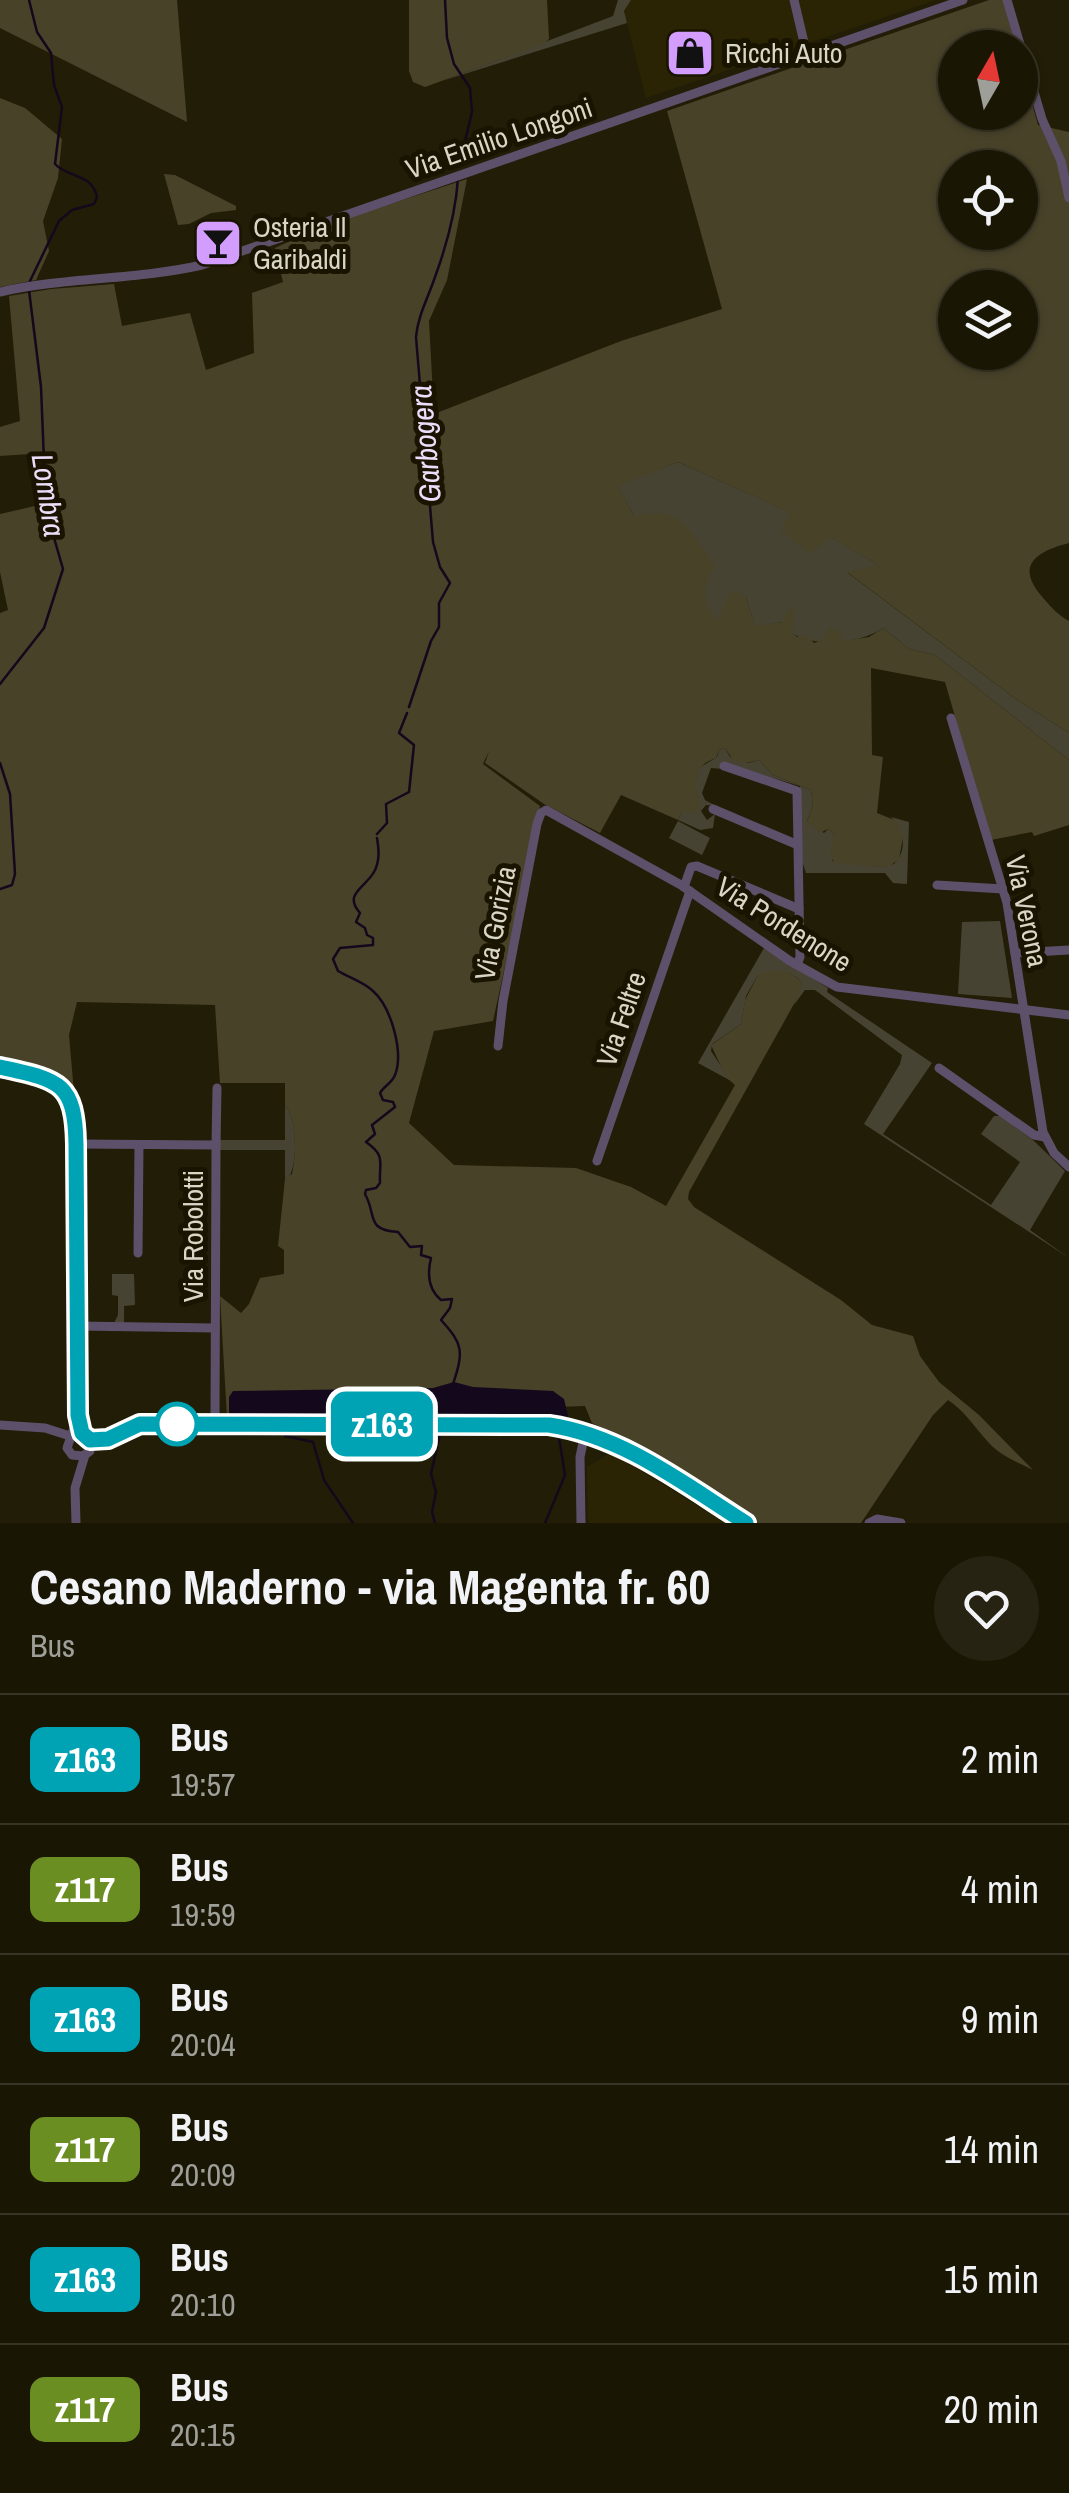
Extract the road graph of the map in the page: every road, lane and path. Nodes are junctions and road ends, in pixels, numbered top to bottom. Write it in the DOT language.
graph roads {
  1 [pos="794,0"];
  2 [pos="963,0"];
  3 [pos="1007,0"];
  4 [pos="808,55"];
  5 [pos="1069,198"];
  6 [pos="0,292"];
  7 [pos="951,718"];
  8 [pos="724,766"];
  9 [pos="713,809"];
  10 [pos="544,810"];
  11 [pos="798,845"];
  12 [pos="937,884"];
  13 [pos="687,889"];
  14 [pos="1003,889"];
  15 [pos="799,909"];
  16 [pos="1069,950"];
  17 [pos="1015,954"];
  18 [pos="797,965"];
  19 [pos="1023,1008"];
  20 [pos="1069,1015"];
  21 [pos="498,1046"];
  22 [pos="0,1068"];
  23 [pos="940,1068"];
  24 [pos="216,1088"];
  25 [pos="1045,1138"];
  26 [pos="76,1144"];
  27 [pos="138,1144"];
  28 [pos="216,1145"];
  29 [pos="597,1161"];
  30 [pos="1069,1168"];
  31 [pos="138,1253"];
  32 [pos="77,1326"];
  33 [pos="215,1328"];
  34 [pos="215,1424"];
  35 [pos="0,1426"];
  36 [pos="127,1430"];
  37 [pos="72,1432"];
  38 [pos="586,1433"];
  39 [pos="87,1454"];
  40 [pos="73,1456"];
  41 [pos="78,1472"];
  42 [pos="76,1523"];
  43 [pos="581,1523"];
  44 [pos="746,1523"];
  45 [pos="869,1523"];
  46 [pos="902,1523"];
  1 -- 4 [label="street"];
  2 -- 4 [label="street, Via Emilio Longoni"];
  3 -- 5 [label="street"];
  4 -- 6 [label="street, Via Emilio Longoni"];
  7 -- 14 [label="street, Via Verona"];
  8 -- 11 [label="street"];
  9 -- 11 [label="street"];
  10 -- 13 [label="street, Via Pordenone"];
  10 -- 21 [label="street, Via Gorizia"];
  11 -- 15 [label="street"];
  12 -- 14 [label="street"];
  13 -- 15 [label="street"];
  13 -- 18 [label="street, Via Pordenone"];
  13 -- 29 [label="street, Via Feltre"];
  14 -- 17 [label="street, Via Verona"];
  15 -- 18 [label="street"];
  16 -- 17 [label="street"];
  17 -- 19 [label="street, Via Verona"];
  18 -- 19 [label="street, Via Pordenone"];
  19 -- 20 [label="street, Via Pordenone"];
  19 -- 25 [label="street, Via Verona"];
  22 -- 26 [label="street"];
  23 -- 25 [label="street"];
  24 -- 28 [label="street, Via Robolotti"];
  25 -- 30 [label="street, Via Verona"];
  26 -- 27 [label="street, Via Robolotti"];
  26 -- 32 [label="street"];
  27 -- 28 [label="street, Via Robolotti"];
  27 -- 31 [label="street"];
  28 -- 33 [label="street, Via Robolotti"];
  32 -- 33 [label="street, Via Robolotti"];
  32 -- 37 [label="street"];
  33 -- 34 [label="street, Via Robolotti"];
  34 -- 36 [label="street"];
  34 -- 38 [label="street"];
  35 -- 37 [label="street"];
  36 -- 37 [label="street"];
  36 -- 39 [label="street"];
  37 -- 39 [label="street"];
  37 -- 40 [label="street"];
  38 -- 43 [label="street"];
  38 -- 44 [label="street"];
  39 -- 40 [label="street"];
  39 -- 41 [label="street"];
  40 -- 41 [label="street"];
  41 -- 42 [label="street"];
  45 -- 46 [label="street"];
}
